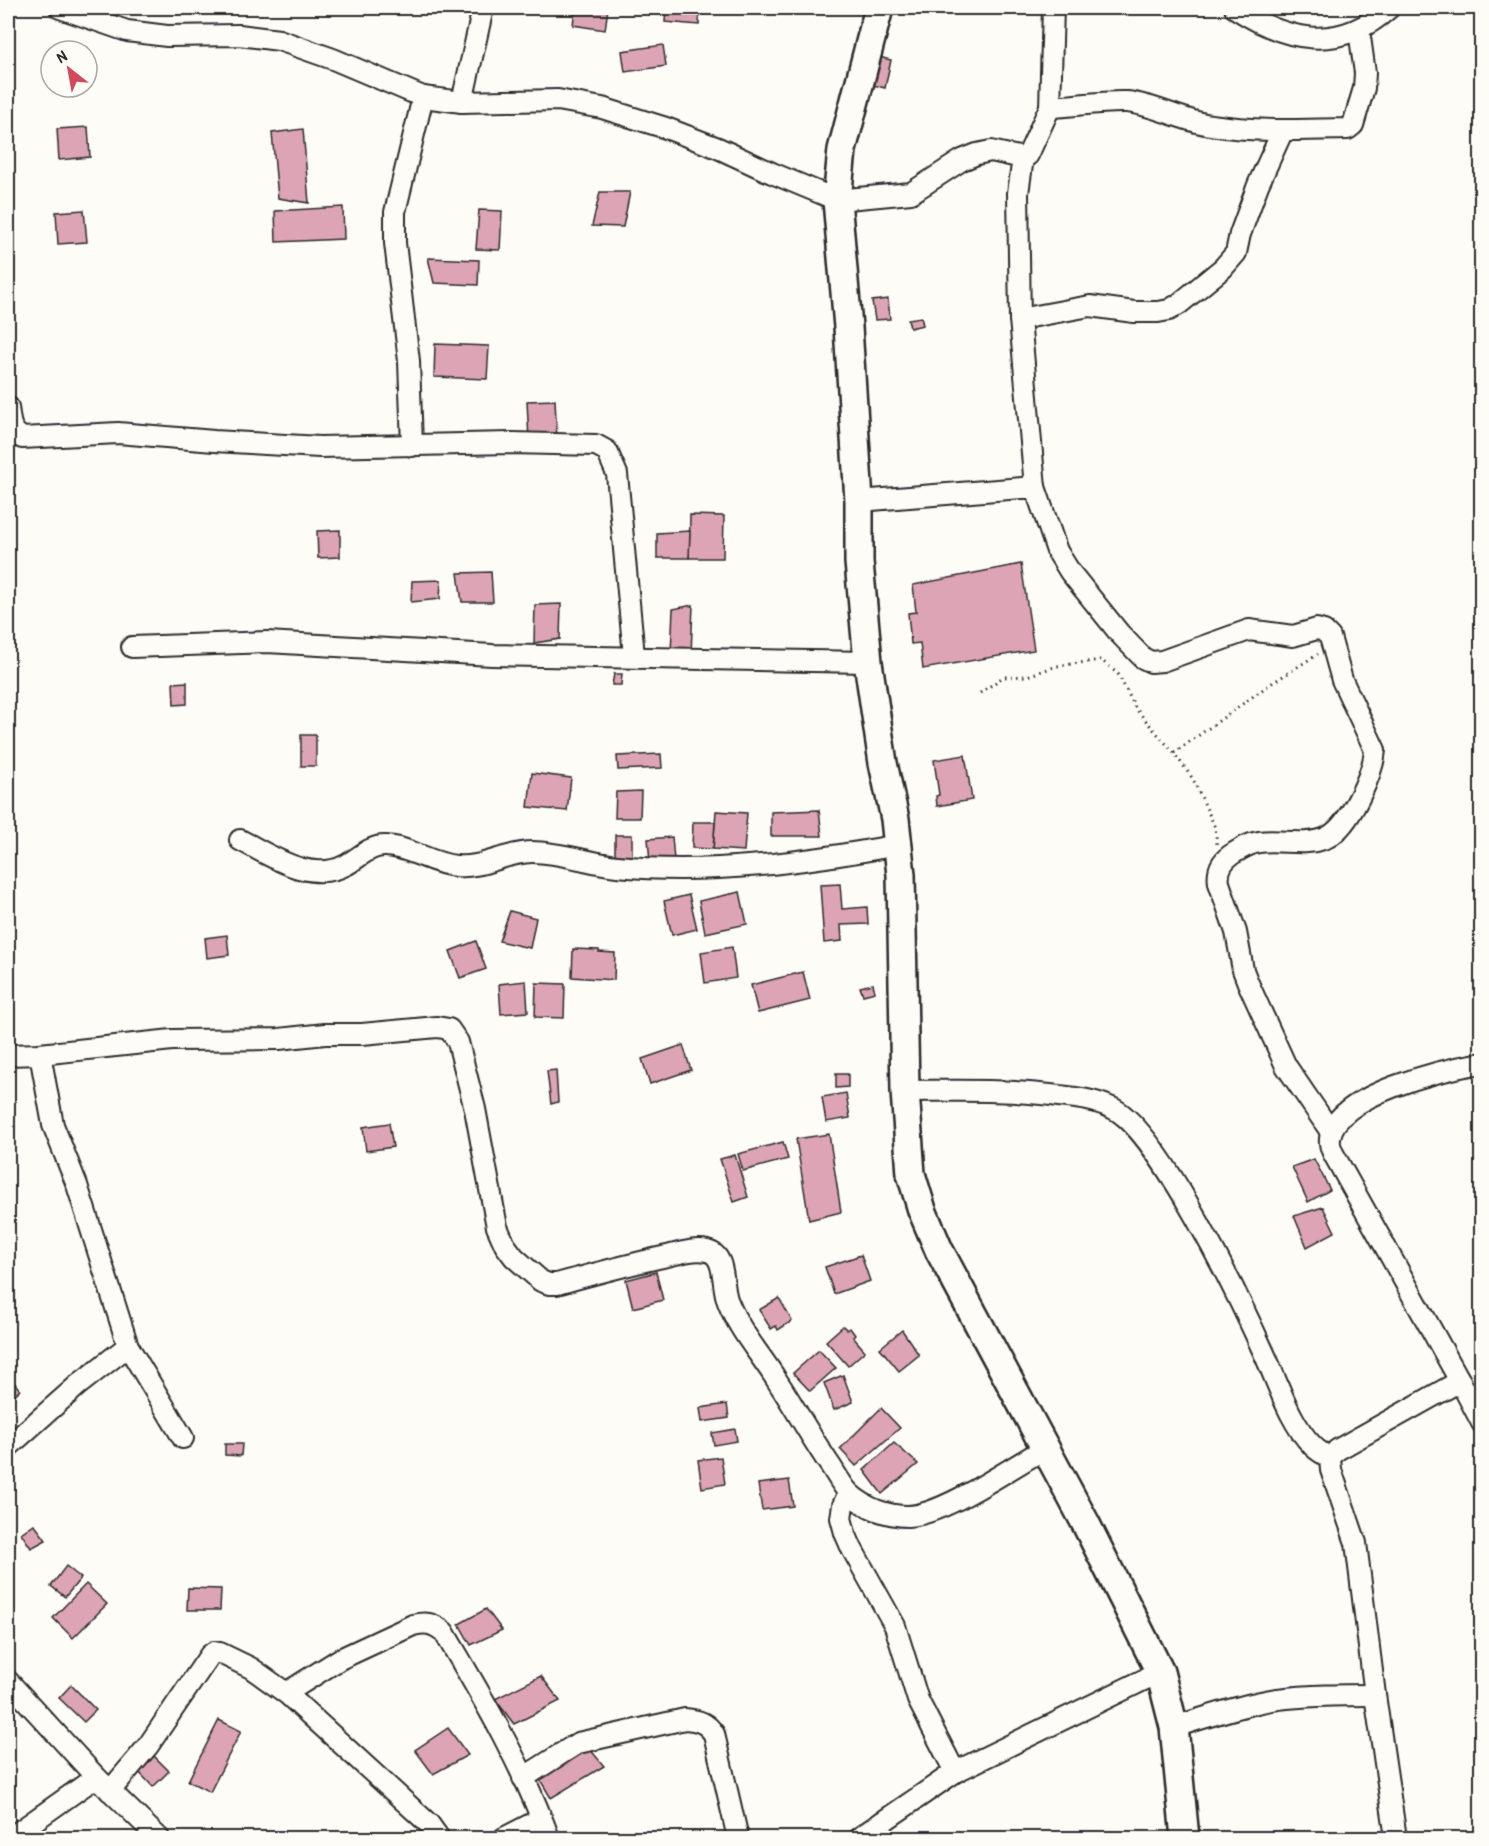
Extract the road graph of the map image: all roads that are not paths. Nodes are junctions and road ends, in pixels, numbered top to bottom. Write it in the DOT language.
graph roads {
  1 [pos="60,8"];
  2 [pos="483,8"];
  3 [pos="879,8"];
  4 [pos="1053,8"];
  5 [pos="1235,8"];
  6 [pos="1389,8"];
  7 [pos="1359,30"];
  8 [pos="423,97"];
  9 [pos="462,102"];
  10 [pos="1050,107"];
  11 [pos="1283,130"];
  12 [pos="1023,158"];
  13 [pos="837,200"];
  14 [pos="1020,319"];
  15 [pos="8,407"];
  16 [pos="412,446"];
  17 [pos="1035,487"];
  18 [pos="859,501"];
  19 [pos="132,647"];
  20 [pos="634,656"];
  21 [pos="868,662"];
  22 [pos="240,840"];
  23 [pos="898,845"];
  24 [pos="40,1054"];
  25 [pos="8,1055"];
  26 [pos="1482,1064"];
  27 [pos="905,1091"];
  28 [pos="1331,1132"];
  29 [pos="128,1346"];
  30 [pos="1460,1381"];
  31 [pos="1482,1423"];
  32 [pos="183,1438"];
  33 [pos="8,1447"];
  34 [pos="1046,1448"];
  35 [pos="1330,1458"];
  36 [pos="849,1493"];
  37 [pos="1160,1672"];
  38 [pos="8,1681"];
  39 [pos="286,1693"];
  40 [pos="1375,1695"];
  41 [pos="1174,1727"];
  42 [pos="955,1772"];
  43 [pos="523,1778"];
  44 [pos="103,1784"];
  45 [pos="541,1819"];
  46 [pos="10,1839"];
  47 [pos="159,1839"];
  48 [pos="439,1839"];
  49 [pos="504,1839"];
  50 [pos="549,1839"];
  51 [pos="738,1839"];
  52 [pos="859,1839"];
  53 [pos="1185,1839"];
  54 [pos="1396,1839"];
  1 -- 8 [label="street"];
  2 -- 9 [label="street"];
  3 -- 13 [label="street"];
  4 -- 10 [label="street"];
  5 -- 7 [label="street"];
  6 -- 7 [label="street"];
  7 -- 11 [label="street"];
  8 -- 9 [label="street"];
  8 -- 16 [label="street"];
  9 -- 13 [label="street"];
  10 -- 11 [label="street"];
  10 -- 12 [label="street"];
  11 -- 14 [label="street"];
  12 -- 13 [label="street"];
  12 -- 14 [label="street"];
  13 -- 18 [label="street"];
  14 -- 17 [label="street"];
  15 -- 16 [label="street"];
  16 -- 20 [label="street"];
  17 -- 18 [label="street"];
  17 -- 28 [label="street"];
  18 -- 21 [label="street"];
  19 -- 20 [label="street"];
  20 -- 21 [label="street"];
  21 -- 23 [label="street"];
  22 -- 23 [label="street"];
  23 -- 27 [label="street"];
  24 -- 25 [label="street"];
  24 -- 29 [label="street"];
  24 -- 36 [label="street"];
  26 -- 28 [label="street"];
  27 -- 34 [label="street"];
  27 -- 35 [label="street"];
  28 -- 30 [label="street"];
  29 -- 32 [label="street"];
  29 -- 33 [label="street"];
  30 -- 31 [label="street"];
  30 -- 35 [label="street"];
  34 -- 36 [label="street"];
  34 -- 37 [label="street"];
  35 -- 40 [label="street"];
  36 -- 42 [label="street"];
  37 -- 41 [label="street"];
  37 -- 42 [label="street"];
  38 -- 44 [label="street"];
  39 -- 43 [label="street"];
  39 -- 44 [label="street"];
  39 -- 48 [label="street"];
  40 -- 41 [label="street"];
  40 -- 54 [label="street"];
  41 -- 53 [label="street"];
  42 -- 52 [label="street"];
  43 -- 45 [label="street"];
  43 -- 51 [label="street"];
  44 -- 46 [label="street"];
  44 -- 47 [label="street"];
  45 -- 49 [label="street"];
  45 -- 50 [label="street"];
}
